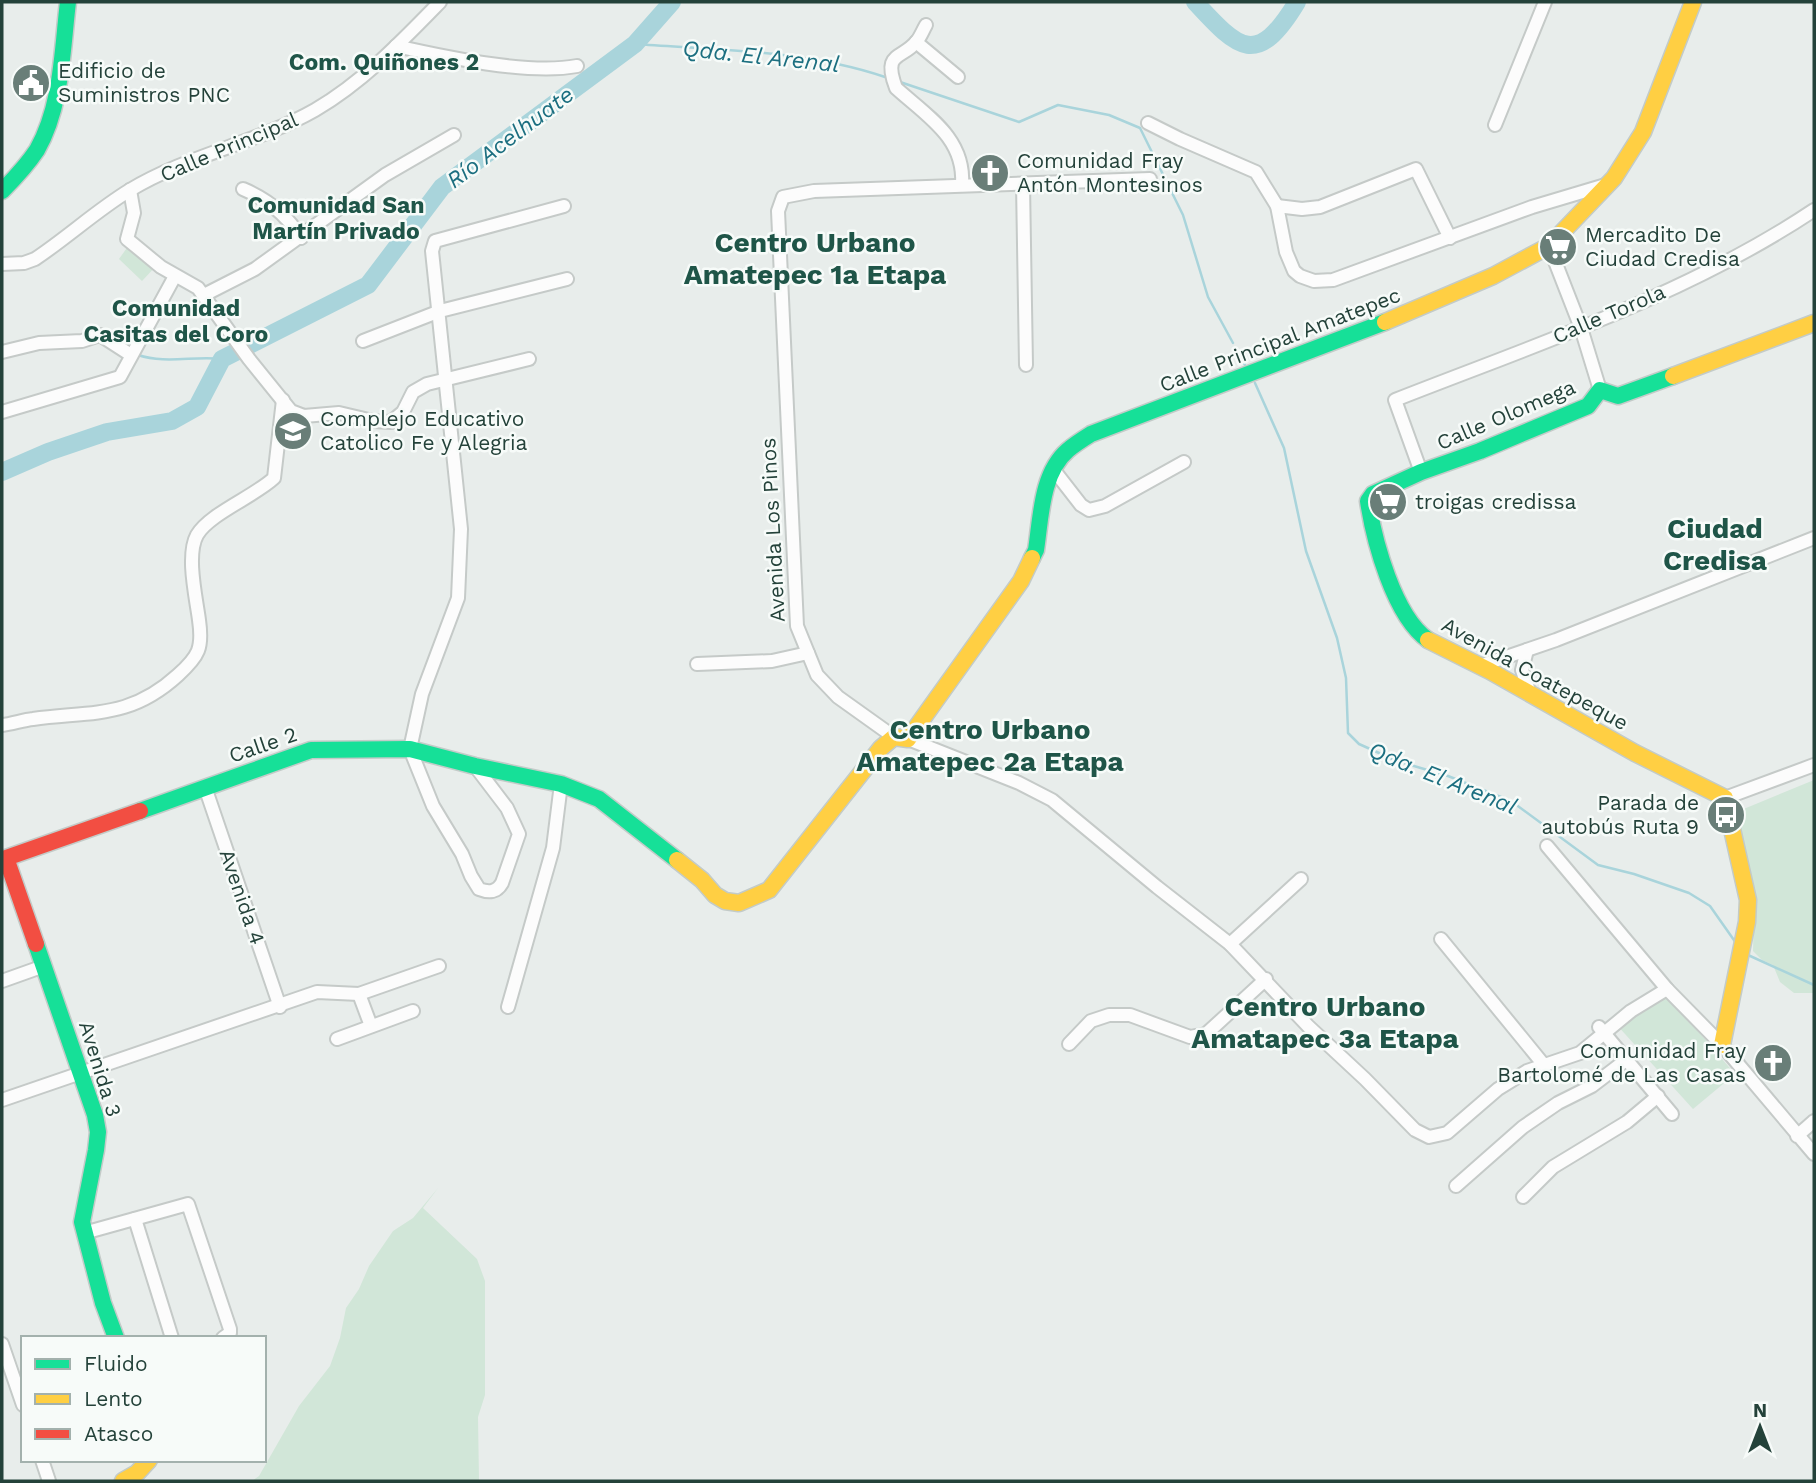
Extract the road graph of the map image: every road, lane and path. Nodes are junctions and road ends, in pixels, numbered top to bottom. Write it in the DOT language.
graph roads {
  1 [pos="57,2"];
  2 [pos="68,2"];
  3 [pos="440,2"];
  4 [pos="1545,2"];
  5 [pos="1693,2"];
  6 [pos="926,25"];
  7 [pos="916,42"];
  8 [pos="396,46"];
  9 [pos="577,66"];
  10 [pos="958,77"];
  11 [pos="1148,122"];
  12 [pos="1495,125"];
  13 [pos="454,135"];
  14 [pos="2,178"];
  15 [pos="1150,179"];
  16 [pos="962,184"];
  17 [pos="1023,184"];
  18 [pos="1609,184"];
  19 [pos="243,189"];
  20 [pos="130,190"];
  21 [pos="2,191"];
  22 [pos="564,206"];
  23 [pos="1277,206"];
  24 [pos="1814,210"];
  25 [pos="301,238"];
  26 [pos="1450,238"];
  27 [pos="1549,246"];
  28 [pos="2,264"];
  29 [pos="175,276"];
  30 [pos="567,279"];
  31 [pos="204,295"];
  32 [pos="440,311"];
  33 [pos="1814,323"];
  34 [pos="1581,328"];
  35 [pos="363,341"];
  36 [pos="2,352"];
  37 [pos="131,355"];
  38 [pos="529,359"];
  39 [pos="1026,365"];
  40 [pos="445,380"];
  41 [pos="1600,390"];
  42 [pos="283,400"];
  43 [pos="2,412"];
  44 [pos="1184,462"];
  45 [pos="1053,469"];
  46 [pos="1421,472"];
  47 [pos="1369,498"];
  48 [pos="1814,538"];
  49 [pos="1527,650"];
  50 [pos="808,653"];
  51 [pos="697,664"];
  52 [pos="1480,666"];
  53 [pos="1530,694"];
  54 [pos="2,725"];
  55 [pos="901,738"];
  56 [pos="410,749"];
  57 [pos="1814,765"];
  58 [pos="475,766"];
  59 [pos="554,783"];
  60 [pos="205,787"];
  61 [pos="1725,798"];
  62 [pos="1547,846"];
  63 [pos="4,859"];
  64 [pos="1301,879"];
  65 [pos="739,903"];
  66 [pos="1441,939"];
  67 [pos="1230,944"];
  68 [pos="44,966"];
  69 [pos="439,966"];
  70 [pos="1266,979"];
  71 [pos="2,981"];
  72 [pos="1667,989"];
  73 [pos="359,994"];
  74 [pos="280,1006"];
  75 [pos="508,1007"];
  76 [pos="413,1011"];
  77 [pos="371,1026"];
  78 [pos="1602,1030"];
  79 [pos="337,1039"];
  80 [pos="1069,1044"];
  81 [pos="1722,1045"];
  82 [pos="1626,1060"];
  83 [pos="1544,1065"];
  84 [pos="80,1073"];
  85 [pos="1658,1096"];
  86 [pos="2,1100"];
  87 [pos="1672,1114"];
  88 [pos="1814,1121"];
  89 [pos="1797,1136"];
  90 [pos="1814,1154"];
  91 [pos="1456,1186"];
  92 [pos="1523,1197"];
  93 [pos="135,1219"];
  94 [pos="84,1233"];
  95 [pos="115,1336"];
  96 [pos="172,1336"];
  97 [pos="226,1336"];
  98 [pos="2,1344"];
  99 [pos="7,1373"];
  100 [pos="21,1401"];
  101 [pos="43,1462"];
  102 [pos="147,1462"];
  103 [pos="49,1481"];
  104 [pos="123,1481"];
  1 -- 14 [label="main road"];
  2 -- 21 [label="main road"];
  3 -- 8 [label="street, Calle Principal"];
  4 -- 12 [label="street"];
  5 -- 18 [label="main road, Calle Principal Amatepec"];
  6 -- 7 [label="street"];
  7 -- 10 [label="street"];
  7 -- 16 [label="street"];
  8 -- 9 [label="street"];
  8 -- 20 [label="street, Calle Principal"];
  11 -- 23 [label="street"];
  13 -- 25 [label="street"];
  15 -- 17 [label="street, Avenida Los Pinos"];
  16 -- 17 [label="street, Avenida Los Pinos"];
  16 -- 50 [label="street, Avenida Los Pinos"];
  17 -- 39 [label="street"];
  18 -- 26 [label="street"];
  18 -- 27 [label="main road, Calle Principal Amatepec"];
  19 -- 25 [label="street"];
  20 -- 28 [label="street, Calle Principal"];
  20 -- 29 [label="street"];
  22 -- 32 [label="street"];
  23 -- 26 [label="street"];
  23 -- 26 [label="street"];
  24 -- 34 [label="street, Calle Torola"];
  25 -- 31 [label="street"];
  27 -- 34 [label="street"];
  27 -- 45 [label="main road, Calle Principal Amatepec"];
  29 -- 31 [label="street"];
  29 -- 37 [label="street"];
  30 -- 32 [label="street"];
  31 -- 42 [label="street"];
  32 -- 35 [label="street"];
  32 -- 40 [label="street"];
  33 -- 41 [label="main road, Calle Olomega"];
  34 -- 41 [label="street"];
  34 -- 46 [label="street, Calle Torola"];
  36 -- 37 [label="street"];
  37 -- 43 [label="street"];
  38 -- 40 [label="street"];
  40 -- 42 [label="street"];
  40 -- 56 [label="street"];
  41 -- 46 [label="main road, Calle Olomega"];
  42 -- 54 [label="street"];
  44 -- 45 [label="street"];
  45 -- 55 [label="main road, Calle Principal Amatepec"];
  46 -- 47 [label="main road, Calle Olomega"];
  47 -- 52 [label="main road, Avenida Coatepeque"];
  48 -- 49 [label="street"];
  49 -- 52 [label="street"];
  49 -- 53 [label="street"];
  50 -- 51 [label="street"];
  50 -- 55 [label="street, Avenida Los Pinos"];
  52 -- 53 [label="main road, Avenida Coatepeque"];
  53 -- 61 [label="main road, Avenida Coatepeque"];
  55 -- 65 [label="main road, Calle Principal Amatepec"];
  55 -- 67 [label="street, Avenida Los Pinos"];
  56 -- 58 [label="main road, Calle 2"];
  56 -- 58 [label="street"];
  56 -- 60 [label="main road, Calle 2"];
  57 -- 61 [label="street"];
  58 -- 59 [label="main road, Calle 2"];
  59 -- 65 [label="main road, Calle 2"];
  59 -- 75 [label="street"];
  60 -- 63 [label="main road, Calle 2"];
  60 -- 74 [label="street, Avenida 4"];
  61 -- 81 [label="main road"];
  62 -- 72 [label="street"];
  63 -- 68 [label="main road, Avenida 3"];
  64 -- 67 [label="street"];
  66 -- 83 [label="street"];
  67 -- 70 [label="street, Avenida Los Pinos"];
  68 -- 71 [label="street"];
  68 -- 84 [label="main road, Avenida 3"];
  69 -- 73 [label="street"];
  70 -- 80 [label="street"];
  70 -- 83 [label="street, Avenida Los Pinos"];
  72 -- 78 [label="street"];
  72 -- 81 [label="street"];
  73 -- 74 [label="street"];
  73 -- 77 [label="street"];
  74 -- 84 [label="street"];
  76 -- 77 [label="street"];
  77 -- 79 [label="street"];
  78 -- 82 [label="street"];
  78 -- 83 [label="street"];
  81 -- 89 [label="street"];
  82 -- 85 [label="street"];
  82 -- 91 [label="street"];
  84 -- 86 [label="street"];
  84 -- 94 [label="main road, Avenida 3"];
  85 -- 87 [label="street"];
  85 -- 92 [label="street"];
  88 -- 89 [label="street"];
  89 -- 90 [label="street"];
  93 -- 94 [label="street"];
  93 -- 96 [label="street"];
  93 -- 97 [label="street"];
  94 -- 95 [label="main road, Avenida 3"];
  98 -- 99 [label="street"];
  99 -- 100 [label="street"];
  101 -- 103 [label="street"];
  102 -- 104 [label="main road"];
}
